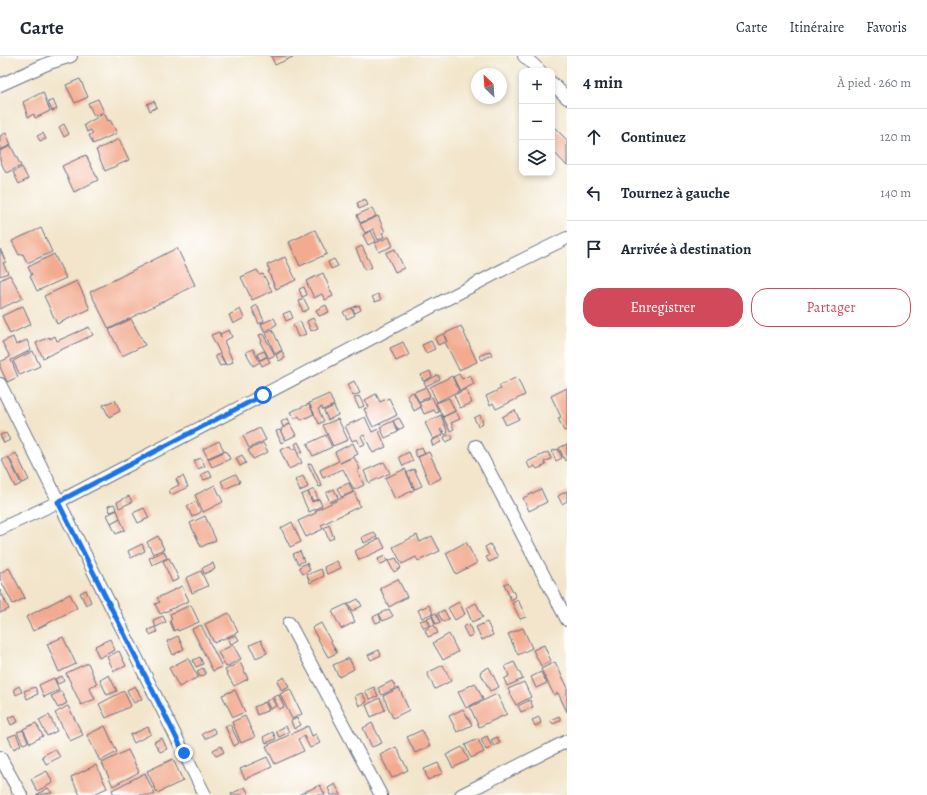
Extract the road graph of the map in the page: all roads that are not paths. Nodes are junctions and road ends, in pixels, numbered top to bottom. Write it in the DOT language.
graph roads {
  1 [pos="71,56"];
  2 [pos="524,56"];
  3 [pos="537,68"];
  4 [pos="0,85"];
  5 [pos="555,86"];
  6 [pos="567,98"];
  7 [pos="567,238"];
  8 [pos="0,384"];
  9 [pos="476,446"];
  10 [pos="58,502"];
  11 [pos="0,529"];
  12 [pos="567,620"];
  13 [pos="290,623"];
  14 [pos="567,742"];
  15 [pos="0,757"];
  16 [pos="4,775"];
  17 [pos="21,795"];
  18 [pos="205,795"];
  19 [pos="381,795"];
  20 [pos="461,795"];
  1 -- 4 [label="street"];
  2 -- 3 [label="street"];
  5 -- 6 [label="street"];
  7 -- 10 [label="street"];
  8 -- 10 [label="street"];
  9 -- 12 [label="street"];
  10 -- 11 [label="street"];
  10 -- 18 [label="street"];
  13 -- 19 [label="street"];
  14 -- 20 [label="street"];
  15 -- 16 [label="street"];
  16 -- 17 [label="street"];
}
